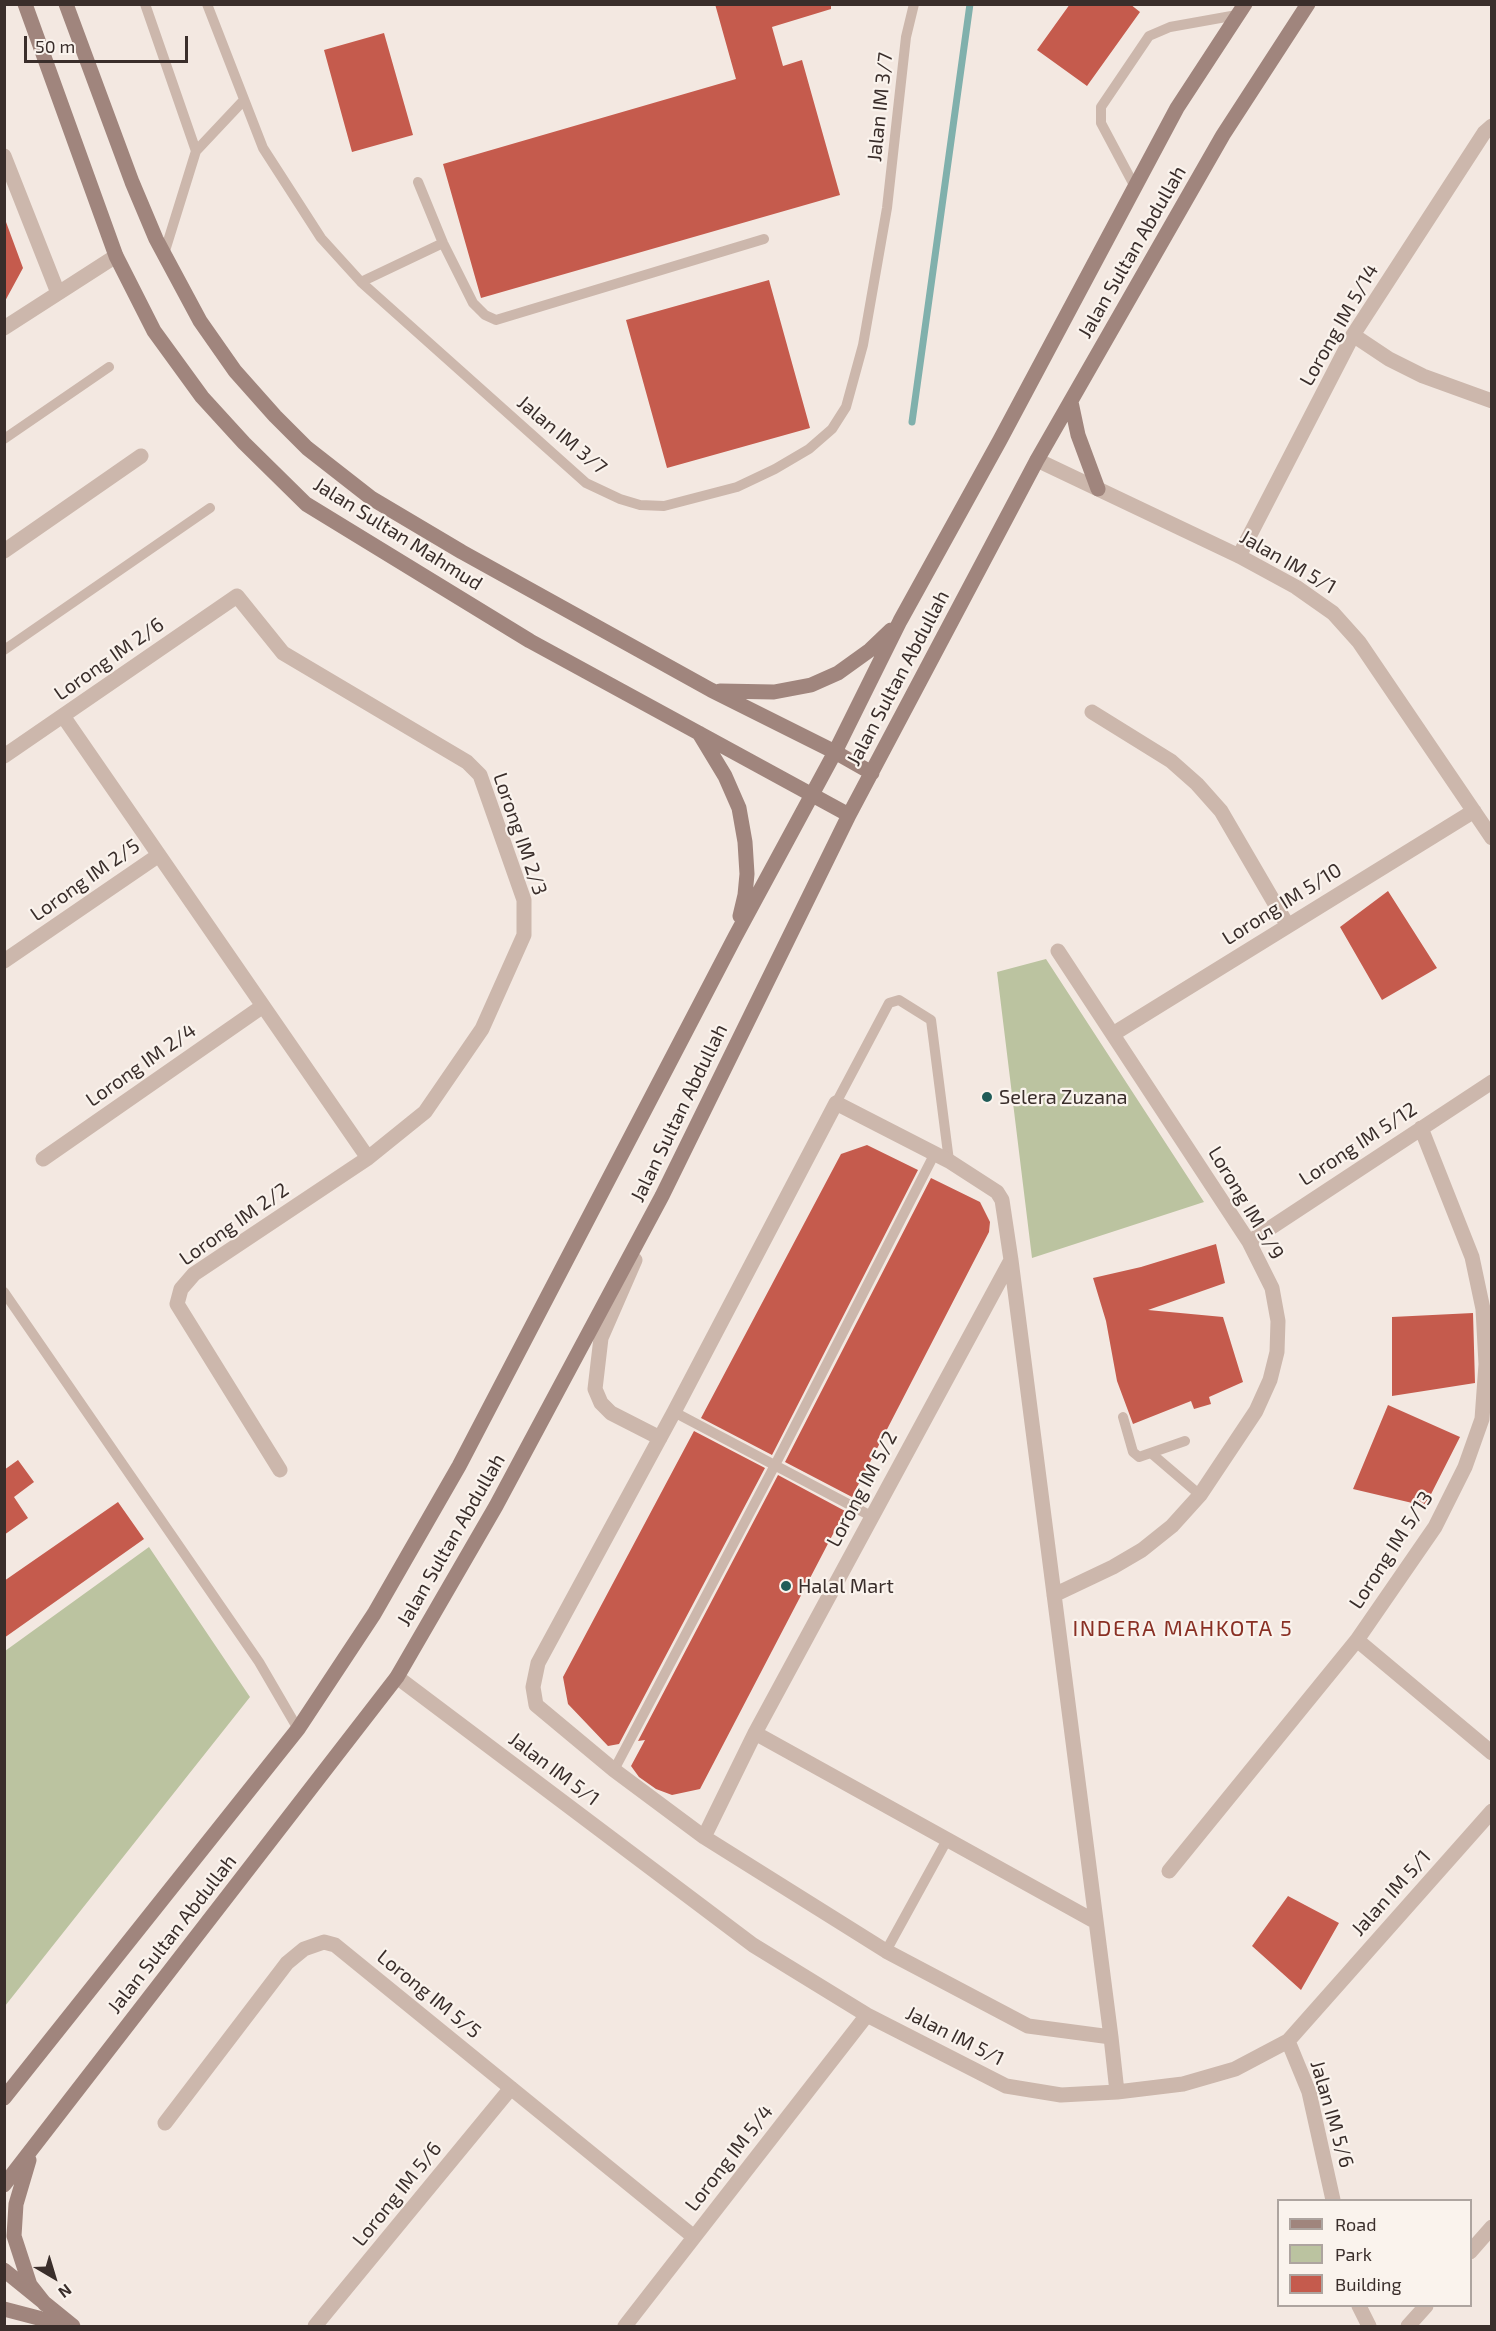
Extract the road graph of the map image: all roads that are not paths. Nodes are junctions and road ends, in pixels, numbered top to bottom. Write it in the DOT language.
graph roads {
  1 [pos="25,4"];
  2 [pos="66,4"];
  3 [pos="145,4"];
  4 [pos="207,4"];
  5 [pos="914,4"];
  6 [pos="1308,4"];
  7 [pos="1241,10"];
  8 [pos="244,100"];
  9 [pos="1491,126"];
  10 [pos="196,151"];
  11 [pos="4,156"];
  12 [pos="418,182"];
  13 [pos="1135,187"];
  14 [pos="764,238"];
  15 [pos="443,243"];
  16 [pos="164,254"];
  17 [pos="116,256"];
  18 [pos="361,282"];
  19 [pos="58,293"];
  20 [pos="4,328"];
  21 [pos="1353,335"];
  22 [pos="109,367"];
  23 [pos="1491,400"];
  24 [pos="1071,402"];
  25 [pos="4,439"];
  26 [pos="141,456"];
  27 [pos="1037,460"];
  28 [pos="1098,489"];
  29 [pos="210,507"];
  30 [pos="4,550"];
  31 [pos="1239,556"];
  32 [pos="237,596"];
  33 [pos="900,621"];
  34 [pos="4,650"];
  35 [pos="711,690"];
  36 [pos="1092,712"];
  37 [pos="63,716"];
  38 [pos="699,733"];
  39 [pos="835,752"];
  40 [pos="4,756"];
  41 [pos="872,773"];
  42 [pos="812,795"];
  43 [pos="1474,811"];
  44 [pos="849,815"];
  45 [pos="1491,838"];
  46 [pos="159,855"];
  47 [pos="1288,926"];
  48 [pos="735,937"];
  49 [pos="1058,951"];
  50 [pos="4,961"];
  51 [pos="263,1006"];
  52 [pos="1113,1034"];
  53 [pos="1491,1082"];
  54 [pos="836,1103"];
  55 [pos="1421,1128"];
  56 [pos="935,1153"];
  57 [pos="368,1158"];
  58 [pos="43,1159"];
  59 [pos="950,1161"];
  60 [pos="662,1196"];
  61 [pos="1249,1242"];
  62 [pos="1011,1260"];
  63 [pos="4,1292"];
  64 [pos="674,1412"];
  65 [pos="1123,1417"];
  66 [pos="660,1438"];
  67 [pos="1185,1441"];
  68 [pos="1151,1453"];
  69 [pos="775,1465"];
  70 [pos="280,1470"];
  71 [pos="1200,1495"];
  72 [pos="871,1516"];
  73 [pos="1054,1595"];
  74 [pos="1357,1640"];
  75 [pos="397,1677"];
  76 [pos="298,1729"];
  77 [pos="755,1733"];
  78 [pos="1491,1753"];
  79 [pos="614,1770"];
  80 [pos="1491,1811"];
  81 [pos="704,1837"];
  82 [pos="947,1840"];
  83 [pos="1169,1871"];
  84 [pos="1096,1922"];
  85 [pos="886,1951"];
  86 [pos="867,2015"];
  87 [pos="1111,2037"];
  88 [pos="1287,2041"];
  89 [pos="511,2088"];
  90 [pos="1117,2092"];
  91 [pos="4,2098"];
  92 [pos="165,2123"];
  93 [pos="32,2151"];
  94 [pos="4,2185"];
  95 [pos="1333,2199"];
  96 [pos="1491,2227"];
  97 [pos="694,2237"];
  98 [pos="1472,2250"];
  99 [pos="4,2270"];
  100 [pos="45,2304"];
  101 [pos="1360,2307"];
  102 [pos="1425,2307"];
  103 [pos="4,2309"];
  104 [pos="71,2326"];
  105 [pos="315,2326"];
  106 [pos="625,2326"];
  107 [pos="1369,2326"];
  108 [pos="1408,2326"];
  1 -- 17 [label="main road, Jalan Sultan Mahmud"];
  2 -- 16 [label="main road, Jalan Sultan Mahmud"];
  3 -- 10 [label="lane"];
  4 -- 8 [label="lane, Jalan IM 3/7"];
  5 -- 18 [label="lane, Jalan IM 3/7"];
  6 -- 24 [label="main road, Jalan Sultan Abdullah"];
  7 -- 13 [label="main road, Jalan Sultan Abdullah"];
  7 -- 13 [label="lane"];
  8 -- 10 [label="lane"];
  8 -- 18 [label="lane, Jalan IM 3/7"];
  9 -- 21 [label="street, Lorong IM 5/14"];
  10 -- 16 [label="lane"];
  11 -- 19 [label="street"];
  12 -- 15 [label="lane"];
  13 -- 33 [label="main road, Jalan Sultan Abdullah"];
  14 -- 15 [label="lane"];
  15 -- 18 [label="lane"];
  16 -- 35 [label="main road, Jalan Sultan Mahmud"];
  17 -- 19 [label="street"];
  17 -- 38 [label="main road, Jalan Sultan Mahmud"];
  19 -- 20 [label="street"];
  21 -- 23 [label="street"];
  21 -- 31 [label="street, Lorong IM 5/14"];
  22 -- 25 [label="lane"];
  24 -- 27 [label="main road, Jalan Sultan Abdullah"];
  24 -- 28 [label="main road"];
  26 -- 30 [label="street"];
  27 -- 28 [label="street, Jalan IM 5/1"];
  27 -- 41 [label="main road, Jalan Sultan Abdullah"];
  28 -- 31 [label="street, Jalan IM 5/1"];
  29 -- 34 [label="lane"];
  31 -- 43 [label="street, Jalan IM 5/1"];
  32 -- 37 [label="street, Lorong IM 2/6"];
  32 -- 57 [label="street, Lorong IM 2/3"];
  33 -- 35 [label="main road"];
  33 -- 39 [label="main road, Jalan Sultan Abdullah"];
  35 -- 39 [label="main road, Jalan Sultan Mahmud"];
  36 -- 47 [label="street"];
  37 -- 40 [label="street, Lorong IM 2/6"];
  37 -- 46 [label="street"];
  38 -- 42 [label="main road, Jalan Sultan Mahmud"];
  38 -- 48 [label="main road"];
  39 -- 41 [label="main road, Jalan Sultan Mahmud"];
  39 -- 42 [label="main road, Jalan Sultan Abdullah"];
  41 -- 44 [label="main road, Jalan Sultan Abdullah"];
  42 -- 44 [label="main road, Jalan Sultan Mahmud"];
  42 -- 48 [label="main road, Jalan Sultan Abdullah"];
  43 -- 45 [label="street, Jalan IM 5/1"];
  43 -- 47 [label="street, Lorong IM 5/10"];
  44 -- 60 [label="main road, Jalan Sultan Abdullah"];
  46 -- 50 [label="street, Lorong IM 2/5"];
  46 -- 51 [label="street"];
  47 -- 52 [label="street, Lorong IM 5/10"];
  48 -- 76 [label="main road, Jalan Sultan Abdullah"];
  49 -- 52 [label="street, Lorong IM 5/9"];
  51 -- 57 [label="street"];
  51 -- 58 [label="street, Lorong IM 2/4"];
  52 -- 61 [label="street, Lorong IM 5/9"];
  53 -- 55 [label="street, Lorong IM 5/12"];
  54 -- 56 [label="street"];
  54 -- 59 [label="lane"];
  54 -- 64 [label="street"];
  55 -- 61 [label="street, Lorong IM 5/12"];
  55 -- 74 [label="street, Lorong IM 5/13"];
  56 -- 59 [label="street"];
  56 -- 69 [label="lane"];
  57 -- 70 [label="street, Lorong IM 2/2"];
  59 -- 62 [label="street"];
  60 -- 66 [label="street"];
  60 -- 75 [label="main road, Jalan Sultan Abdullah"];
  61 -- 71 [label="street, Lorong IM 5/9"];
  62 -- 72 [label="street, Lorong IM 5/2"];
  62 -- 73 [label="street"];
  63 -- 76 [label="lane"];
  64 -- 66 [label="street"];
  64 -- 69 [label="lane"];
  65 -- 68 [label="lane"];
  66 -- 79 [label="street"];
  67 -- 68 [label="lane"];
  68 -- 71 [label="lane"];
  69 -- 72 [label="lane"];
  69 -- 79 [label="lane"];
  71 -- 73 [label="street, Lorong IM 5/9"];
  72 -- 77 [label="street, Lorong IM 5/2"];
  73 -- 84 [label="street"];
  74 -- 78 [label="street"];
  74 -- 83 [label="street, Lorong IM 5/13"];
  75 -- 86 [label="street, Jalan IM 5/1"];
  75 -- 93 [label="main road, Jalan Sultan Abdullah"];
  76 -- 91 [label="main road, Jalan Sultan Abdullah"];
  77 -- 81 [label="street, Lorong IM 5/2"];
  77 -- 82 [label="street"];
  79 -- 81 [label="street"];
  80 -- 88 [label="street, Jalan IM 5/1"];
  81 -- 85 [label="street"];
  82 -- 84 [label="street"];
  82 -- 85 [label="lane"];
  84 -- 87 [label="street"];
  85 -- 87 [label="street"];
  86 -- 90 [label="street, Jalan IM 5/1"];
  86 -- 97 [label="street, Lorong IM 5/4"];
  87 -- 90 [label="street"];
  88 -- 90 [label="street, Jalan IM 5/1"];
  88 -- 95 [label="street, Jalan IM 5/6"];
  89 -- 92 [label="street, Lorong IM 5/5"];
  89 -- 97 [label="street, Lorong IM 5/5"];
  89 -- 105 [label="street, Lorong IM 5/6"];
  93 -- 94 [label="main road, Jalan Sultan Abdullah"];
  93 -- 100 [label="main road"];
  96 -- 98 [label="street"];
  97 -- 106 [label="street, Lorong IM 5/4"];
  99 -- 100 [label="main road"];
  100 -- 104 [label="main road"];
  101 -- 107 [label="street"];
  102 -- 108 [label="street"];
  103 -- 104 [label="main road"];
}
